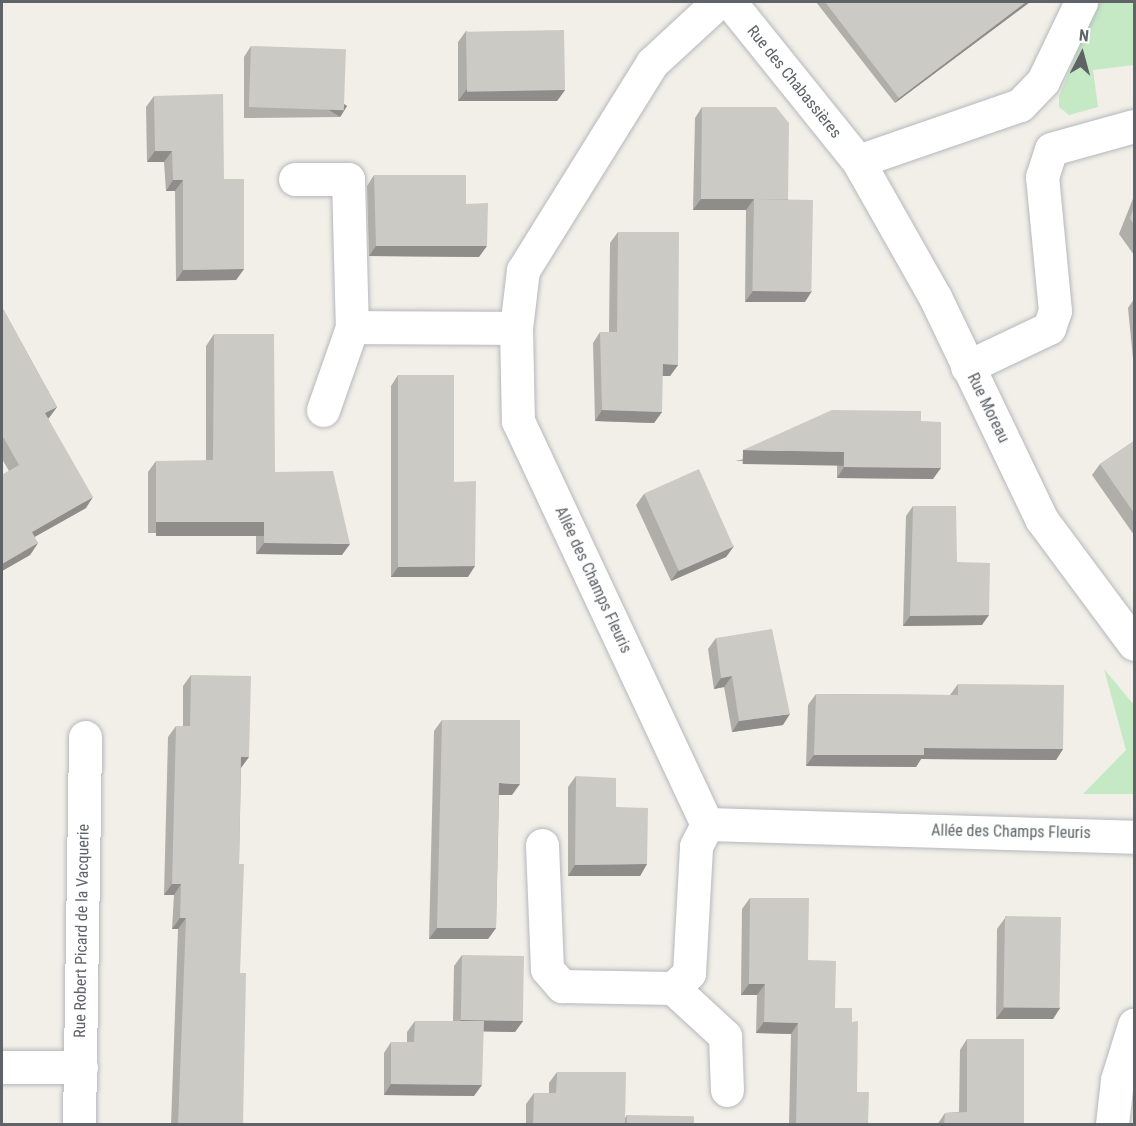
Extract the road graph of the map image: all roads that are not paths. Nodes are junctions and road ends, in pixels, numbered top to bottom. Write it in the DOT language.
graph roads {
  1 [pos="718,2"];
  2 [pos="730,2"];
  3 [pos="1081,2"];
  4 [pos="1020,105"];
  5 [pos="1134,126"];
  6 [pos="1051,149"];
  7 [pos="858,161"];
  8 [pos="295,178"];
  9 [pos="352,327"];
  10 [pos="516,328"];
  11 [pos="968,367"];
  12 [pos="323,410"];
  13 [pos="1134,644"];
  14 [pos="85,737"];
  15 [pos="707,824"];
  16 [pos="1134,837"];
  17 [pos="543,845"];
  18 [pos="673,988"];
  19 [pos="1134,1025"];
  20 [pos="2,1067"];
  21 [pos="81,1067"];
  22 [pos="727,1090"];
  23 [pos="80,1125"];
  24 [pos="1112,1125"];
  1 -- 10 [label="street, Allée des Champs Fleuris"];
  2 -- 7 [label="street, Rue des Chabassières"];
  3 -- 4 [label="street"];
  4 -- 6 [label="street"];
  4 -- 7 [label="street"];
  5 -- 6 [label="street"];
  6 -- 11 [label="street"];
  7 -- 11 [label="street, Rue Moreau"];
  8 -- 9 [label="street"];
  9 -- 10 [label="street"];
  9 -- 12 [label="street"];
  10 -- 15 [label="street, Allée des Champs Fleuris"];
  11 -- 13 [label="street, Rue Moreau"];
  14 -- 21 [label="street, Rue Robert Picard de la Vacquerie"];
  15 -- 16 [label="street, Allée des Champs Fleuris"];
  15 -- 18 [label="street"];
  17 -- 18 [label="street"];
  18 -- 22 [label="street"];
  19 -- 24 [label="street"];
  20 -- 21 [label="street"];
  21 -- 23 [label="street, Rue Robert Picard de la Vacquerie"];
}
